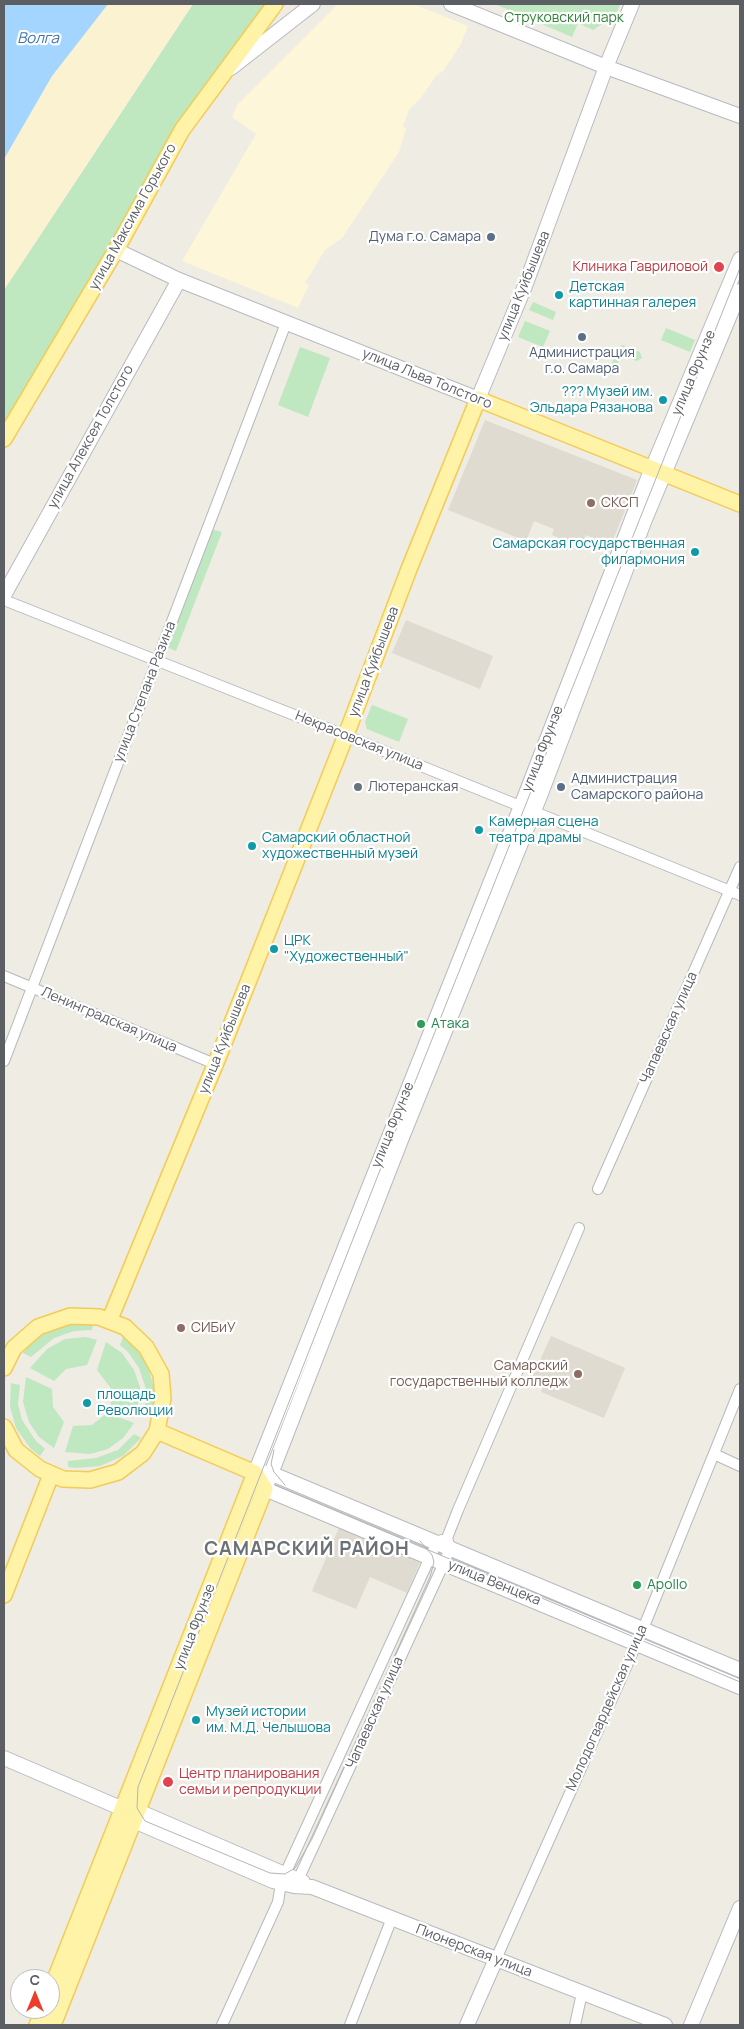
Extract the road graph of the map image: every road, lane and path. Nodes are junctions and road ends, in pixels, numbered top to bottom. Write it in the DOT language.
graph roads {
  1 [pos="275,4"];
  2 [pos="313,4"];
  3 [pos="451,4"];
  4 [pos="632,4"];
  5 [pos="606,67"];
  6 [pos="225,74"];
  7 [pos="689,98"];
  8 [pos="740,116"];
  9 [pos="740,121"];
  10 [pos="116,250"];
  11 [pos="740,259"];
  12 [pos="179,280"];
  13 [pos="740,291"];
  14 [pos="286,322"];
  15 [pos="478,399"];
  16 [pos="4,439"];
  17 [pos="659,471"];
  18 [pos="740,504"];
  19 [pos="4,595"];
  20 [pos="4,600"];
  21 [pos="157,660"];
  22 [pos="346,735"];
  23 [pos="520,806"];
  24 [pos="533,812"];
  25 [pos="740,867"];
  26 [pos="730,891"];
  27 [pos="740,896"];
  28 [pos="4,976"];
  29 [pos="33,988"];
  30 [pos="4,1061"];
  31 [pos="215,1064"];
  32 [pos="598,1190"];
  33 [pos="579,1228"];
  34 [pos="110,1319"];
  35 [pos="4,1368"];
  36 [pos="740,1389"];
  37 [pos="4,1427"];
  38 [pos="156,1431"];
  39 [pos="714,1454"];
  40 [pos="740,1466"];
  41 [pos="255,1473"];
  42 [pos="270,1473"];
  43 [pos="51,1475"];
  44 [pos="265,1489"];
  45 [pos="445,1543"];
  46 [pos="437,1560"];
  47 [pos="4,1595"];
  48 [pos="643,1629"];
  49 [pos="637,1643"];
  50 [pos="740,1670"];
  51 [pos="740,1687"];
  52 [pos="4,1758"];
  53 [pos="131,1814"];
  54 [pos="290,1881"];
  55 [pos="740,1908"];
  56 [pos="392,1918"];
  57 [pos="496,1959"];
  58 [pos="60,1970"];
  59 [pos="582,1993"];
  60 [pos="650,2022"];
  61 [pos="53,2025"];
  62 [pos="222,2025"];
  63 [pos="350,2025"];
  64 [pos="467,2025"];
  65 [pos="575,2025"];
  66 [pos="665,2025"];
  67 [pos="690,2025"];
  1 -- 6 [label="main road, улица Максима Горького"];
  2 -- 6 [label="main road"];
  3 -- 5 [label="main road"];
  4 -- 5 [label="main road, улица Куйбышева"];
  5 -- 7 [label="main road"];
  5 -- 15 [label="main road, улица Куйбышева"];
  6 -- 10 [label="main road, улица Максима Горького"];
  7 -- 8 [label="main road"];
  7 -- 9 [label="main road"];
  10 -- 12 [label="main road, улица Льва Толстого"];
  10 -- 16 [label="main road, улица Максима Горького"];
  11 -- 17 [label="main road, улица Фрунзе"];
  12 -- 14 [label="main road, улица Льва Толстого"];
  12 -- 19 [label="main road, улица Алексея Толстого"];
  13 -- 17 [label="main road, улица Фрунзе"];
  14 -- 15 [label="main road, улица Льва Толстого"];
  14 -- 21 [label="street, улица Степана Разина"];
  15 -- 17 [label="main road, улица Льва Толстого"];
  15 -- 22 [label="main road, улица Куйбышева"];
  17 -- 18 [label="main road, улица Льва Толстого"];
  17 -- 23 [label="main road, улица Фрунзе"];
  17 -- 24 [label="main road, улица Фрунзе"];
  20 -- 21 [label="street, Некрасовская улица"];
  21 -- 22 [label="street, Некрасовская улица"];
  21 -- 29 [label="street, улица Степана Разина"];
  22 -- 23 [label="street, Некрасовская улица"];
  22 -- 31 [label="main road, улица Куйбышева"];
  23 -- 24 [label="street, Некрасовская улица"];
  23 -- 41 [label="main road, улица Фрунзе"];
  24 -- 26 [label="street, Некрасовская улица"];
  24 -- 42 [label="main road, улица Фрунзе"];
  25 -- 26 [label="street, Чапаевская улица"];
  26 -- 27 [label="street, Некрасовская улица"];
  26 -- 32 [label="street, Чапаевская улица"];
  28 -- 29 [label="street, Ленинградская улица"];
  29 -- 30 [label="street, улица Степана Разина"];
  29 -- 31 [label="street, Ленинградская улица"];
  31 -- 34 [label="main road, улица Куйбышева"];
  33 -- 45 [label="street, Чапаевская улица"];
  34 -- 35 [label="main road"];
  34 -- 38 [label="main road"];
  36 -- 39 [label="street, Молодогвардейская улица"];
  37 -- 43 [label="main road"];
  38 -- 41 [label="main road, улица Венцека"];
  38 -- 43 [label="main road"];
  39 -- 40 [label="street"];
  39 -- 48 [label="street, Молодогвардейская улица"];
  41 -- 42 [label="main road, улица Венцека"];
  41 -- 44 [label="main road"];
  41 -- 53 [label="main road, улица Фрунзе"];
  42 -- 44 [label="main road, улица Фрунзе"];
  42 -- 45 [label="main road, улица Венцека"];
  43 -- 47 [label="main road"];
  44 -- 46 [label="main road, улица Венцека"];
  44 -- 53 [label="main road, улица Фрунзе"];
  45 -- 46 [label="street, Чапаевская улица"];
  45 -- 48 [label="main road, улица Венцека"];
  46 -- 49 [label="main road, улица Венцека"];
  46 -- 54 [label="street, Чапаевская улица"];
  46 -- 54 [label="street, Чапаевская улица"];
  48 -- 49 [label="street, Молодогвардейская улица"];
  48 -- 50 [label="main road, улица Венцека"];
  49 -- 51 [label="main road, улица Венцека"];
  49 -- 57 [label="street, Молодогвардейская улица"];
  52 -- 53 [label="main road"];
  53 -- 54 [label="main road"];
  53 -- 58 [label="main road, улица Фрунзе"];
  53 -- 61 [label="main road, улица Фрунзе"];
  54 -- 56 [label="main road, Пионерская улица"];
  54 -- 62 [label="street, Чапаевская улица"];
  55 -- 67 [label="main road"];
  56 -- 57 [label="main road, Пионерская улица"];
  56 -- 63 [label="street"];
  57 -- 59 [label="main road, Пионерская улица"];
  57 -- 64 [label="main road, Молодогвардейская улица"];
  59 -- 60 [label="main road, Пионерская улица"];
  59 -- 65 [label="street"];
  60 -- 66 [label="main road, Пионерская улица"];
}
